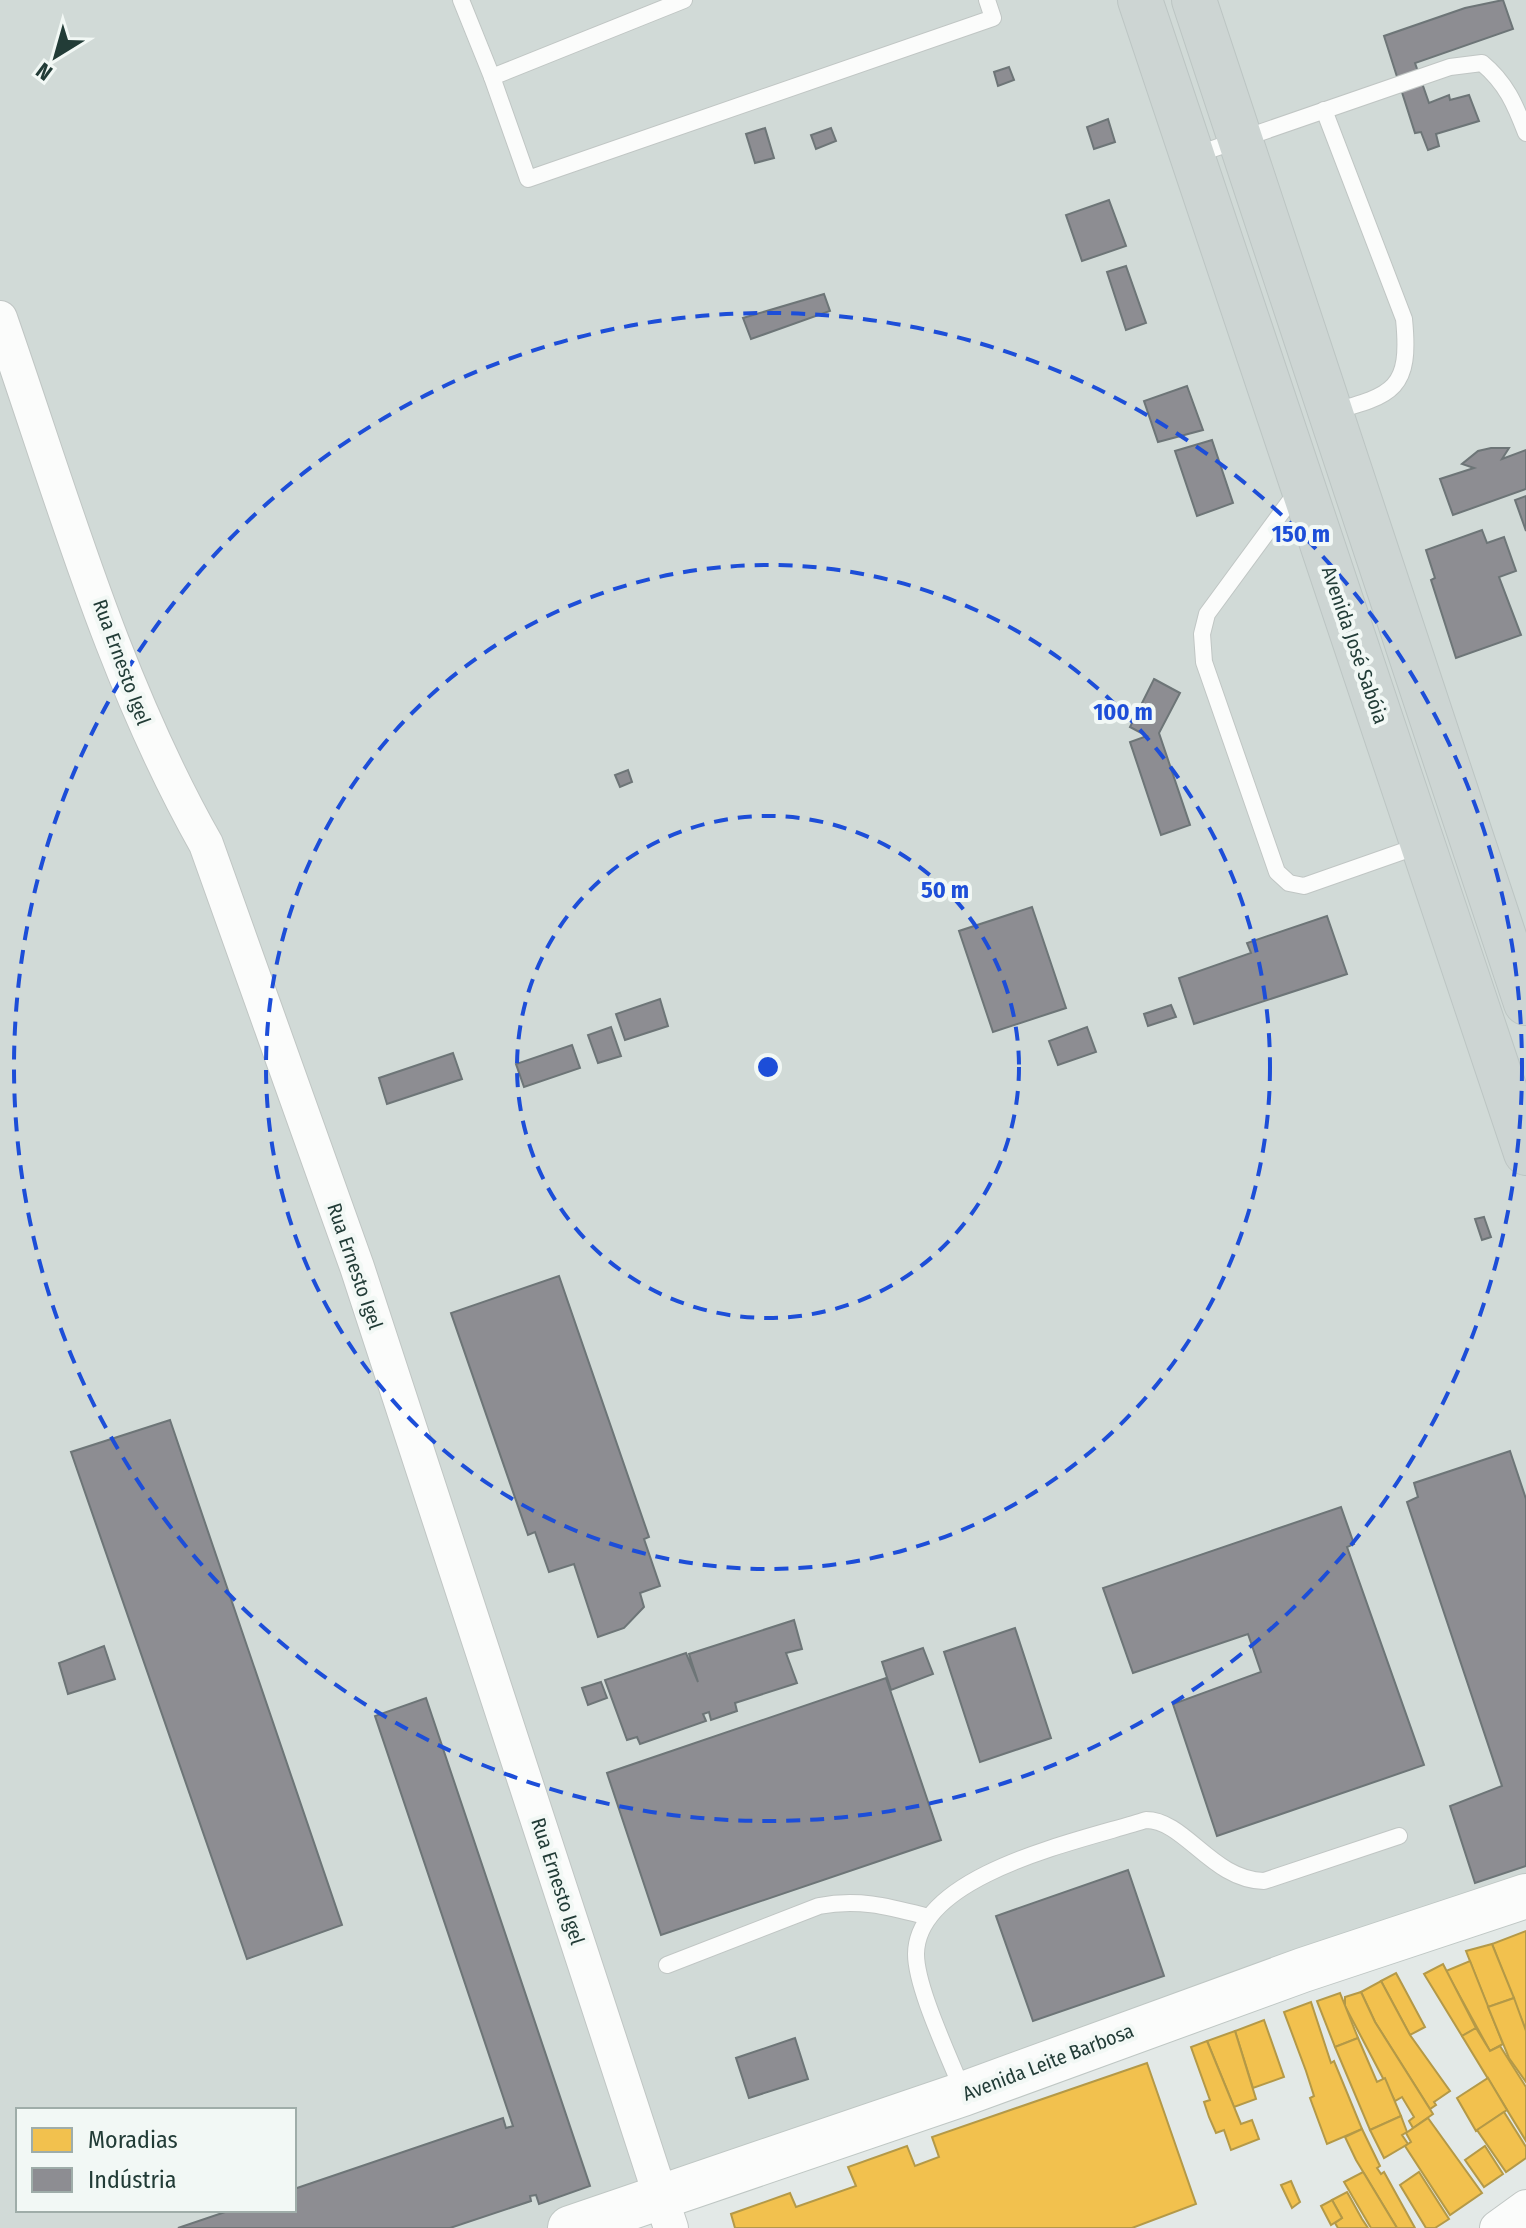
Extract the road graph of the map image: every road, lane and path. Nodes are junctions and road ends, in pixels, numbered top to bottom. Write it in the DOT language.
graph roads {
  1 [pos="461,0"];
  2 [pos="684,0"];
  3 [pos="987,0"];
  4 [pos="1140,0"];
  5 [pos="1194,0"];
  6 [pos="492,77"];
  7 [pos="1324,110"];
  8 [pos="1526,133"];
  9 [pos="1239,140"];
  10 [pos="1191,157"];
  11 [pos="0,318"];
  12 [pos="1330,413"];
  13 [pos="1301,485"];
  14 [pos="1422,845"];
  15 [pos="1526,1003"];
  16 [pos="1526,1153"];
  17 [pos="1399,1836"];
  18 [pos="1526,1896"];
  19 [pos="929,1917"];
  20 [pos="667,1965"];
  21 [pos="963,2094"];
  22 [pos="1526,2207"];
  23 [pos="666,2213"];
  24 [pos="570,2228"];
  25 [pos="1497,2228"];
  1 -- 6 [label="lane"];
  2 -- 6 [label="lane"];
  3 -- 6 [label="lane"];
  4 -- 10 [label="main road, Avenida José Sabóia"];
  5 -- 9 [label="main road"];
  7 -- 8 [label="lane"];
  7 -- 9 [label="lane"];
  7 -- 12 [label="lane"];
  9 -- 10 [label="lane"];
  9 -- 12 [label="main road"];
  10 -- 13 [label="main road, Avenida José Sabóia"];
  11 -- 23 [label="street, Rua Ernesto Igel"];
  12 -- 15 [label="main road"];
  13 -- 14 [label="main road, Avenida José Sabóia"];
  13 -- 14 [label="lane"];
  14 -- 16 [label="main road, Avenida José Sabóia"];
  17 -- 19 [label="lane"];
  18 -- 21 [label="street, Avenida Leite Barbosa"];
  19 -- 20 [label="lane"];
  19 -- 21 [label="lane"];
  21 -- 23 [label="street, Avenida Leite Barbosa"];
  22 -- 25 [label="street"];
  23 -- 24 [label="street, Avenida Leite Barbosa"];
}
